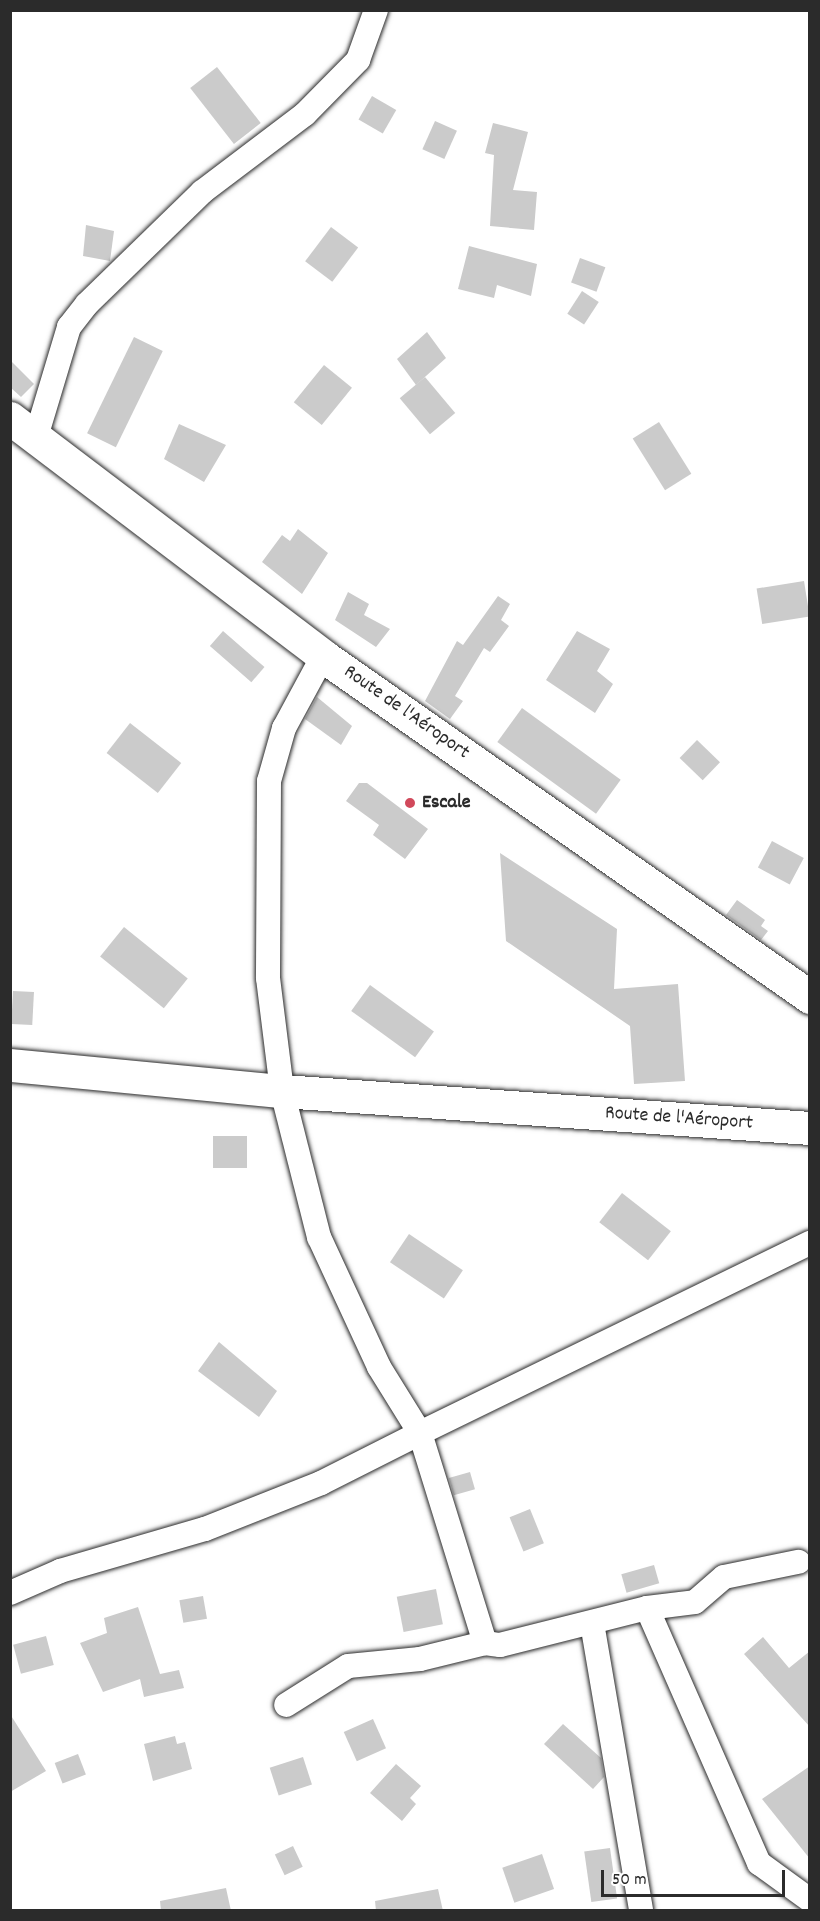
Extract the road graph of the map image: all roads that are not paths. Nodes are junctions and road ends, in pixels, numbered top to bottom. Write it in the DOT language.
graph roads {
  1 [pos="376,10"];
  2 [pos="23,427"];
  3 [pos="324,656"];
  4 [pos="810,997"];
  5 [pos="10,1065"];
  6 [pos="282,1091"];
  7 [pos="810,1128"];
  8 [pos="810,1243"];
  9 [pos="420,1433"];
  10 [pos="798,1562"];
  11 [pos="10,1593"];
  12 [pos="647,1608"];
  13 [pos="592,1623"];
  14 [pos="484,1643"];
  15 [pos="286,1705"];
  16 [pos="810,1900"];
  17 [pos="641,1911"];
  1 -- 2 [label="street"];
  2 -- 3 [label="main road, Route de l'Aéroport"];
  3 -- 4 [label="main road, Route de l'Aéroport"];
  3 -- 6 [label="street"];
  5 -- 6 [label="main road, Route de l'Aéroport"];
  6 -- 7 [label="main road, Route de l'Aéroport"];
  6 -- 9 [label="street"];
  8 -- 9 [label="street"];
  9 -- 11 [label="street"];
  9 -- 14 [label="street"];
  10 -- 12 [label="street"];
  12 -- 13 [label="street"];
  12 -- 16 [label="street"];
  13 -- 14 [label="street"];
  13 -- 17 [label="street"];
  14 -- 15 [label="street"];
}
